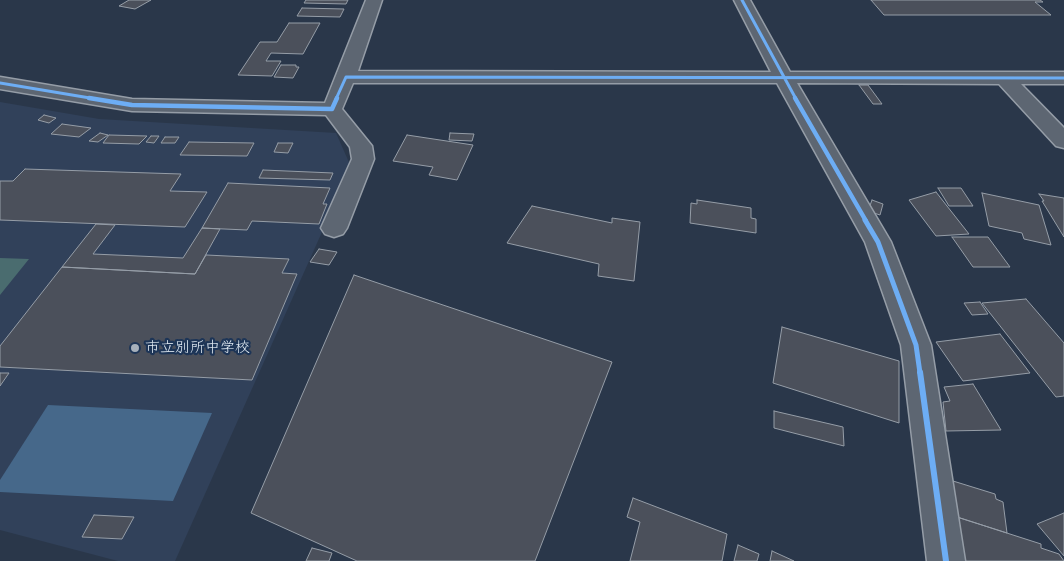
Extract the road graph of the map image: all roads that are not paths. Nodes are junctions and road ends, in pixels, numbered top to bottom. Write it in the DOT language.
graph roads {
  1 [pos="374,0"];
  2 [pos="742,0"];
  3 [pos="346,77"];
  4 [pos="783,77"];
  5 [pos="1064,78"];
  6 [pos="1005,79"];
  7 [pos="0,83"];
  8 [pos="332,109"];
  9 [pos="1064,141"];
  10 [pos="334,228"];
  11 [pos="946,561"];
  1 -- 3 [label="street"];
  2 -- 4 [label="street"];
  3 -- 4 [label="street"];
  3 -- 8 [label="street"];
  4 -- 6 [label="street"];
  4 -- 11 [label="street"];
  5 -- 6 [label="street"];
  6 -- 9 [label="street"];
  7 -- 8 [label="street"];
  8 -- 10 [label="street"];
}
